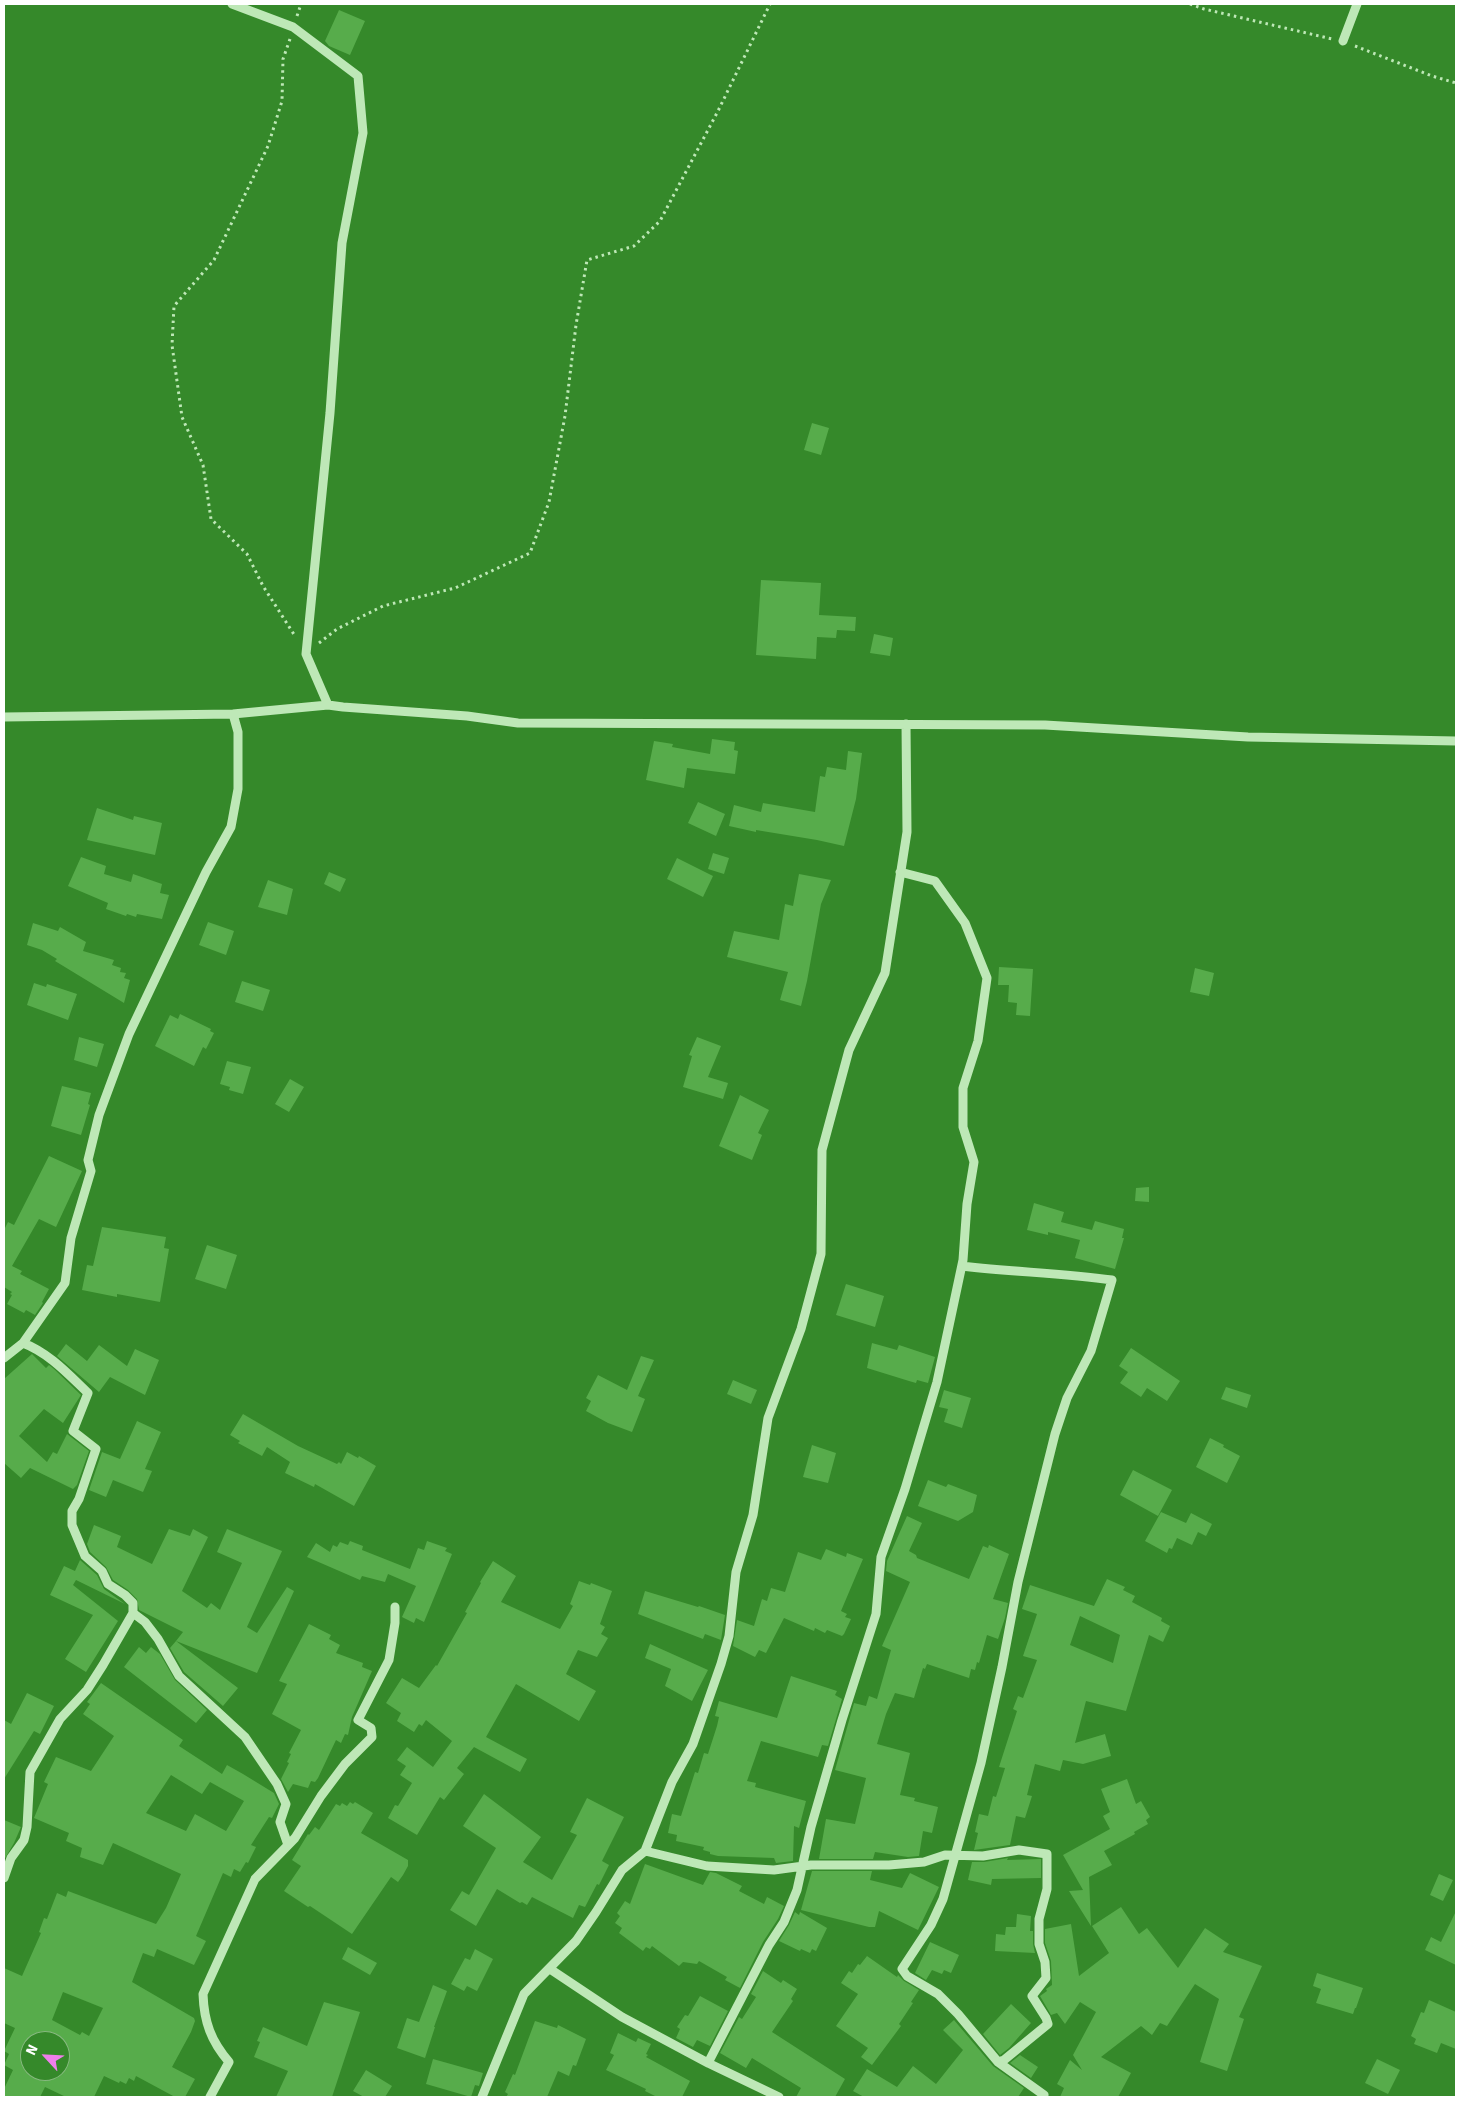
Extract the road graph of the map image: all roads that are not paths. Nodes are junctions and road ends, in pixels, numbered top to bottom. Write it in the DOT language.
graph roads {
  1 [pos="232,4"];
  2 [pos="1357,4"];
  3 [pos="1343,41"];
  4 [pos="328,704"];
  5 [pos="233,714"];
  6 [pos="4,717"];
  7 [pos="906,724"];
  8 [pos="1456,741"];
  9 [pos="900,872"];
  10 [pos="962,1266"];
  11 [pos="23,1343"];
  12 [pos="4,1358"];
  13 [pos="395,1607"];
  14 [pos="133,1613"];
  15 [pos="288,1845"];
  16 [pos="645,1852"];
  17 [pos="956,1855"];
  18 [pos="803,1866"];
  19 [pos="4,1878"];
  20 [pos="550,1969"];
  21 [pos="998,2062"];
  22 [pos="708,2063"];
  23 [pos="210,2097"];
  24 [pos="482,2097"];
  25 [pos="779,2097"];
  26 [pos="1043,2097"];
  1 -- 4 [label="street"];
  2 -- 3 [label="street"];
  4 -- 5 [label="street"];
  4 -- 7 [label="street"];
  5 -- 6 [label="street"];
  5 -- 11 [label="street"];
  7 -- 8 [label="street"];
  7 -- 9 [label="street"];
  9 -- 10 [label="street"];
  9 -- 16 [label="street"];
  10 -- 17 [label="street"];
  10 -- 18 [label="street"];
  11 -- 12 [label="street"];
  11 -- 14 [label="street"];
  13 -- 15 [label="street"];
  14 -- 15 [label="street"];
  14 -- 19 [label="street"];
  15 -- 23 [label="street"];
  16 -- 18 [label="street"];
  16 -- 20 [label="street"];
  17 -- 18 [label="street"];
  17 -- 21 [label="street"];
  17 -- 21 [label="street"];
  18 -- 22 [label="street"];
  20 -- 22 [label="street"];
  20 -- 24 [label="street"];
  21 -- 26 [label="street"];
  22 -- 25 [label="street"];
}
